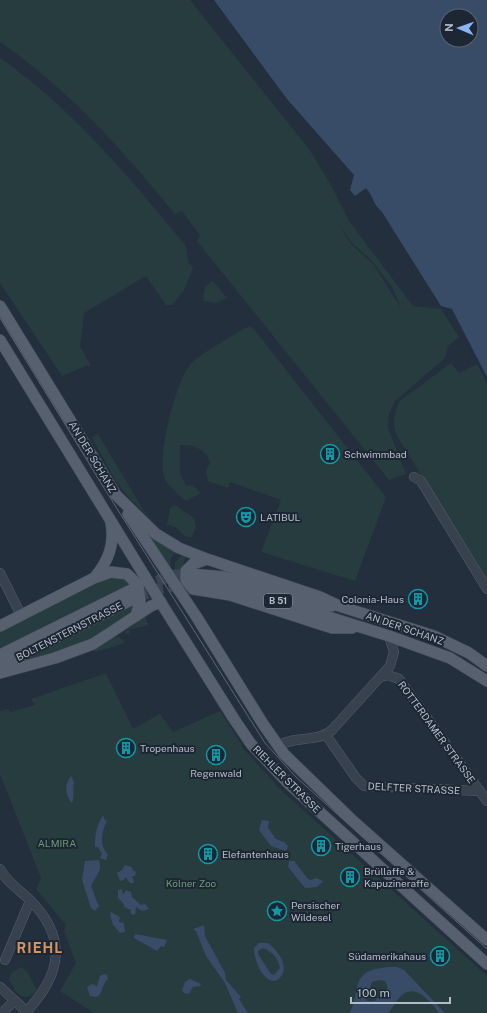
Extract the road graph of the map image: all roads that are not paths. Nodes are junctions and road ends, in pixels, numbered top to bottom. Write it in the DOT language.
graph roads {
  1 [pos="0,306"];
  2 [pos="0,340"];
  3 [pos="414,477"];
  4 [pos="116,495"];
  5 [pos="108,515"];
  6 [pos="207,559"];
  7 [pos="0,573"];
  8 [pos="94,578"];
  9 [pos="487,589"];
  10 [pos="207,592"];
  11 [pos="161,602"];
  12 [pos="339,606"];
  13 [pos="21,615"];
  14 [pos="136,616"];
  15 [pos="196,616"];
  16 [pos="0,626"];
  17 [pos="364,628"];
  18 [pos="417,630"];
  19 [pos="389,636"];
  20 [pos="407,642"];
  21 [pos="0,655"];
  22 [pos="0,666"];
  23 [pos="487,666"];
  24 [pos="0,673"];
  25 [pos="381,678"];
  26 [pos="487,681"];
  27 [pos="326,735"];
  28 [pos="278,746"];
  29 [pos="480,792"];
  30 [pos="487,801"];
  31 [pos="0,869"];
  32 [pos="30,900"];
  33 [pos="487,940"];
  34 [pos="6,957"];
  35 [pos="487,964"];
  36 [pos="0,987"];
  37 [pos="14,1001"];
  38 [pos="26,1012"];
  39 [pos="2,1013"];
  1 -- 4 [label="main road, AN DER SCHANZ / B 51"];
  2 -- 5 [label="main road, AN DER SCHANZ"];
  3 -- 9 [label="street"];
  4 -- 6 [label="main road, AN DER SCHANZ / B 51"];
  4 -- 15 [label="main road, RIEHLER STRASSE"];
  5 -- 8 [label="main road"];
  5 -- 11 [label="main road, RIEHLER STRASSE"];
  6 -- 10 [label="main road, AN DER SCHANZ"];
  6 -- 12 [label="main road, AN DER SCHANZ / B 51"];
  7 -- 13 [label="street"];
  8 -- 13 [label="main road"];
  8 -- 14 [label="main road"];
  10 -- 15 [label="main road"];
  10 -- 17 [label="main road, AN DER SCHANZ"];
  11 -- 14 [label="main road, BOLTENSTERNSTRASSE"];
  11 -- 35 [label="main road, RIEHLER STRASSE"];
  12 -- 17 [label="main road, AN DER SCHANZ / B 51"];
  12 -- 18 [label="main road, AN DER SCHANZ / B 51"];
  13 -- 16 [label="main road"];
  14 -- 24 [label="main road, BOLTENSTERNSTRASSE"];
  15 -- 28 [label="main road, RIEHLER STRASSE"];
  17 -- 19 [label="main road, AN DER SCHANZ / B 51"];
  18 -- 20 [label="main road"];
  18 -- 23 [label="main road, AN DER SCHANZ / B 51"];
  19 -- 20 [label="main road, AN DER SCHANZ / B 51"];
  19 -- 25 [label="street"];
  20 -- 26 [label="main road, AN DER SCHANZ / B 51"];
  21 -- 22 [label="main road, BOLTENSTERNSTRASSE"];
  25 -- 27 [label="street"];
  25 -- 29 [label="street, ROTTERDAMER STRASSE"];
  27 -- 28 [label="street"];
  27 -- 29 [label="street, DELFTER STRASSE"];
  28 -- 33 [label="main road, RIEHLER STRASSE"];
  29 -- 30 [label="street, ROTTERDAMER STRASSE"];
  31 -- 32 [label="street"];
  32 -- 34 [label="street"];
  32 -- 38 [label="street"];
  36 -- 37 [label="street"];
  37 -- 38 [label="street"];
  37 -- 39 [label="street"];
}
